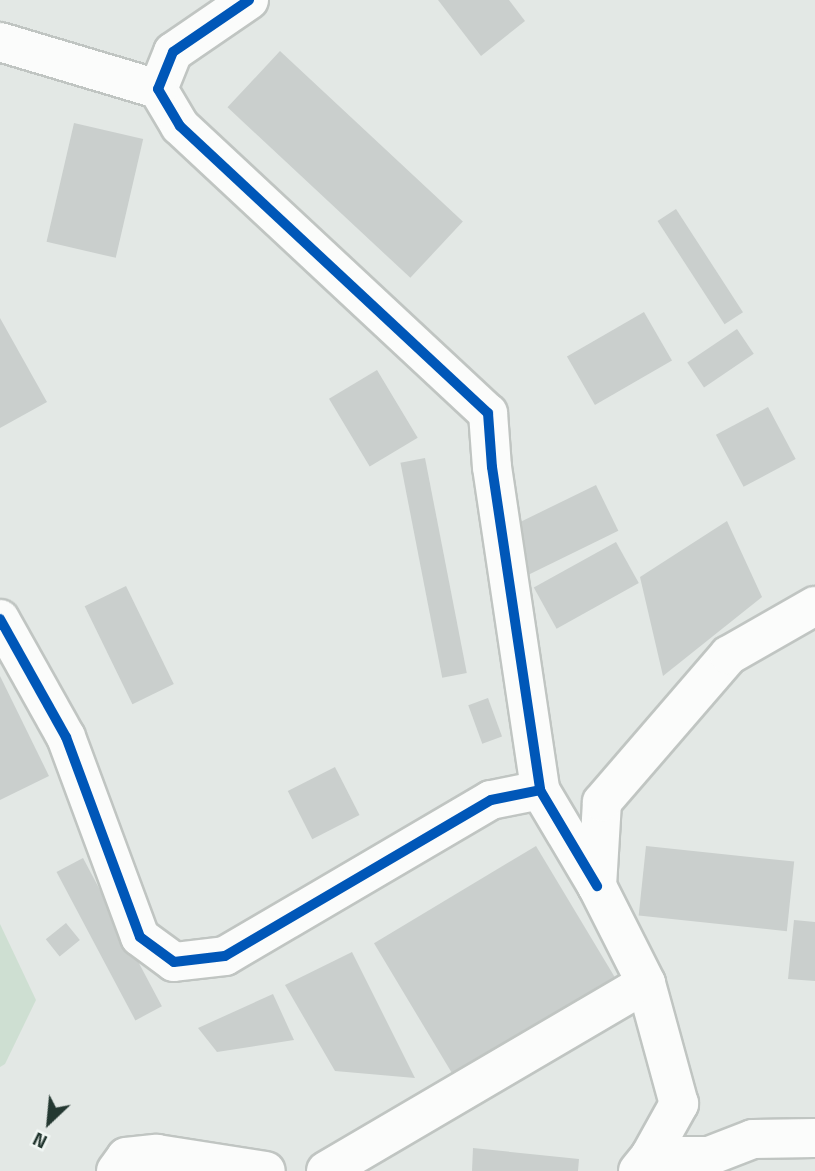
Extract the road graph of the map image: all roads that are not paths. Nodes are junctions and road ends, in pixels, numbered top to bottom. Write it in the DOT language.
graph roads {
  1 [pos="249,0"];
  2 [pos="0,42"];
  3 [pos="158,89"];
  4 [pos="815,606"];
  5 [pos="0,619"];
  6 [pos="540,790"];
  7 [pos="597,886"];
  8 [pos="646,983"];
  9 [pos="815,1138"];
  10 [pos="644,1163"];
  11 [pos="116,1171"];
  12 [pos="266,1171"];
  13 [pos="326,1171"];
  1 -- 3 [label="street"];
  2 -- 3 [label="street"];
  3 -- 6 [label="street"];
  4 -- 7 [label="street"];
  5 -- 6 [label="street"];
  6 -- 7 [label="street"];
  7 -- 8 [label="street"];
  8 -- 10 [label="street"];
  8 -- 13 [label="street"];
  9 -- 10 [label="street"];
  11 -- 12 [label="street"];
}
